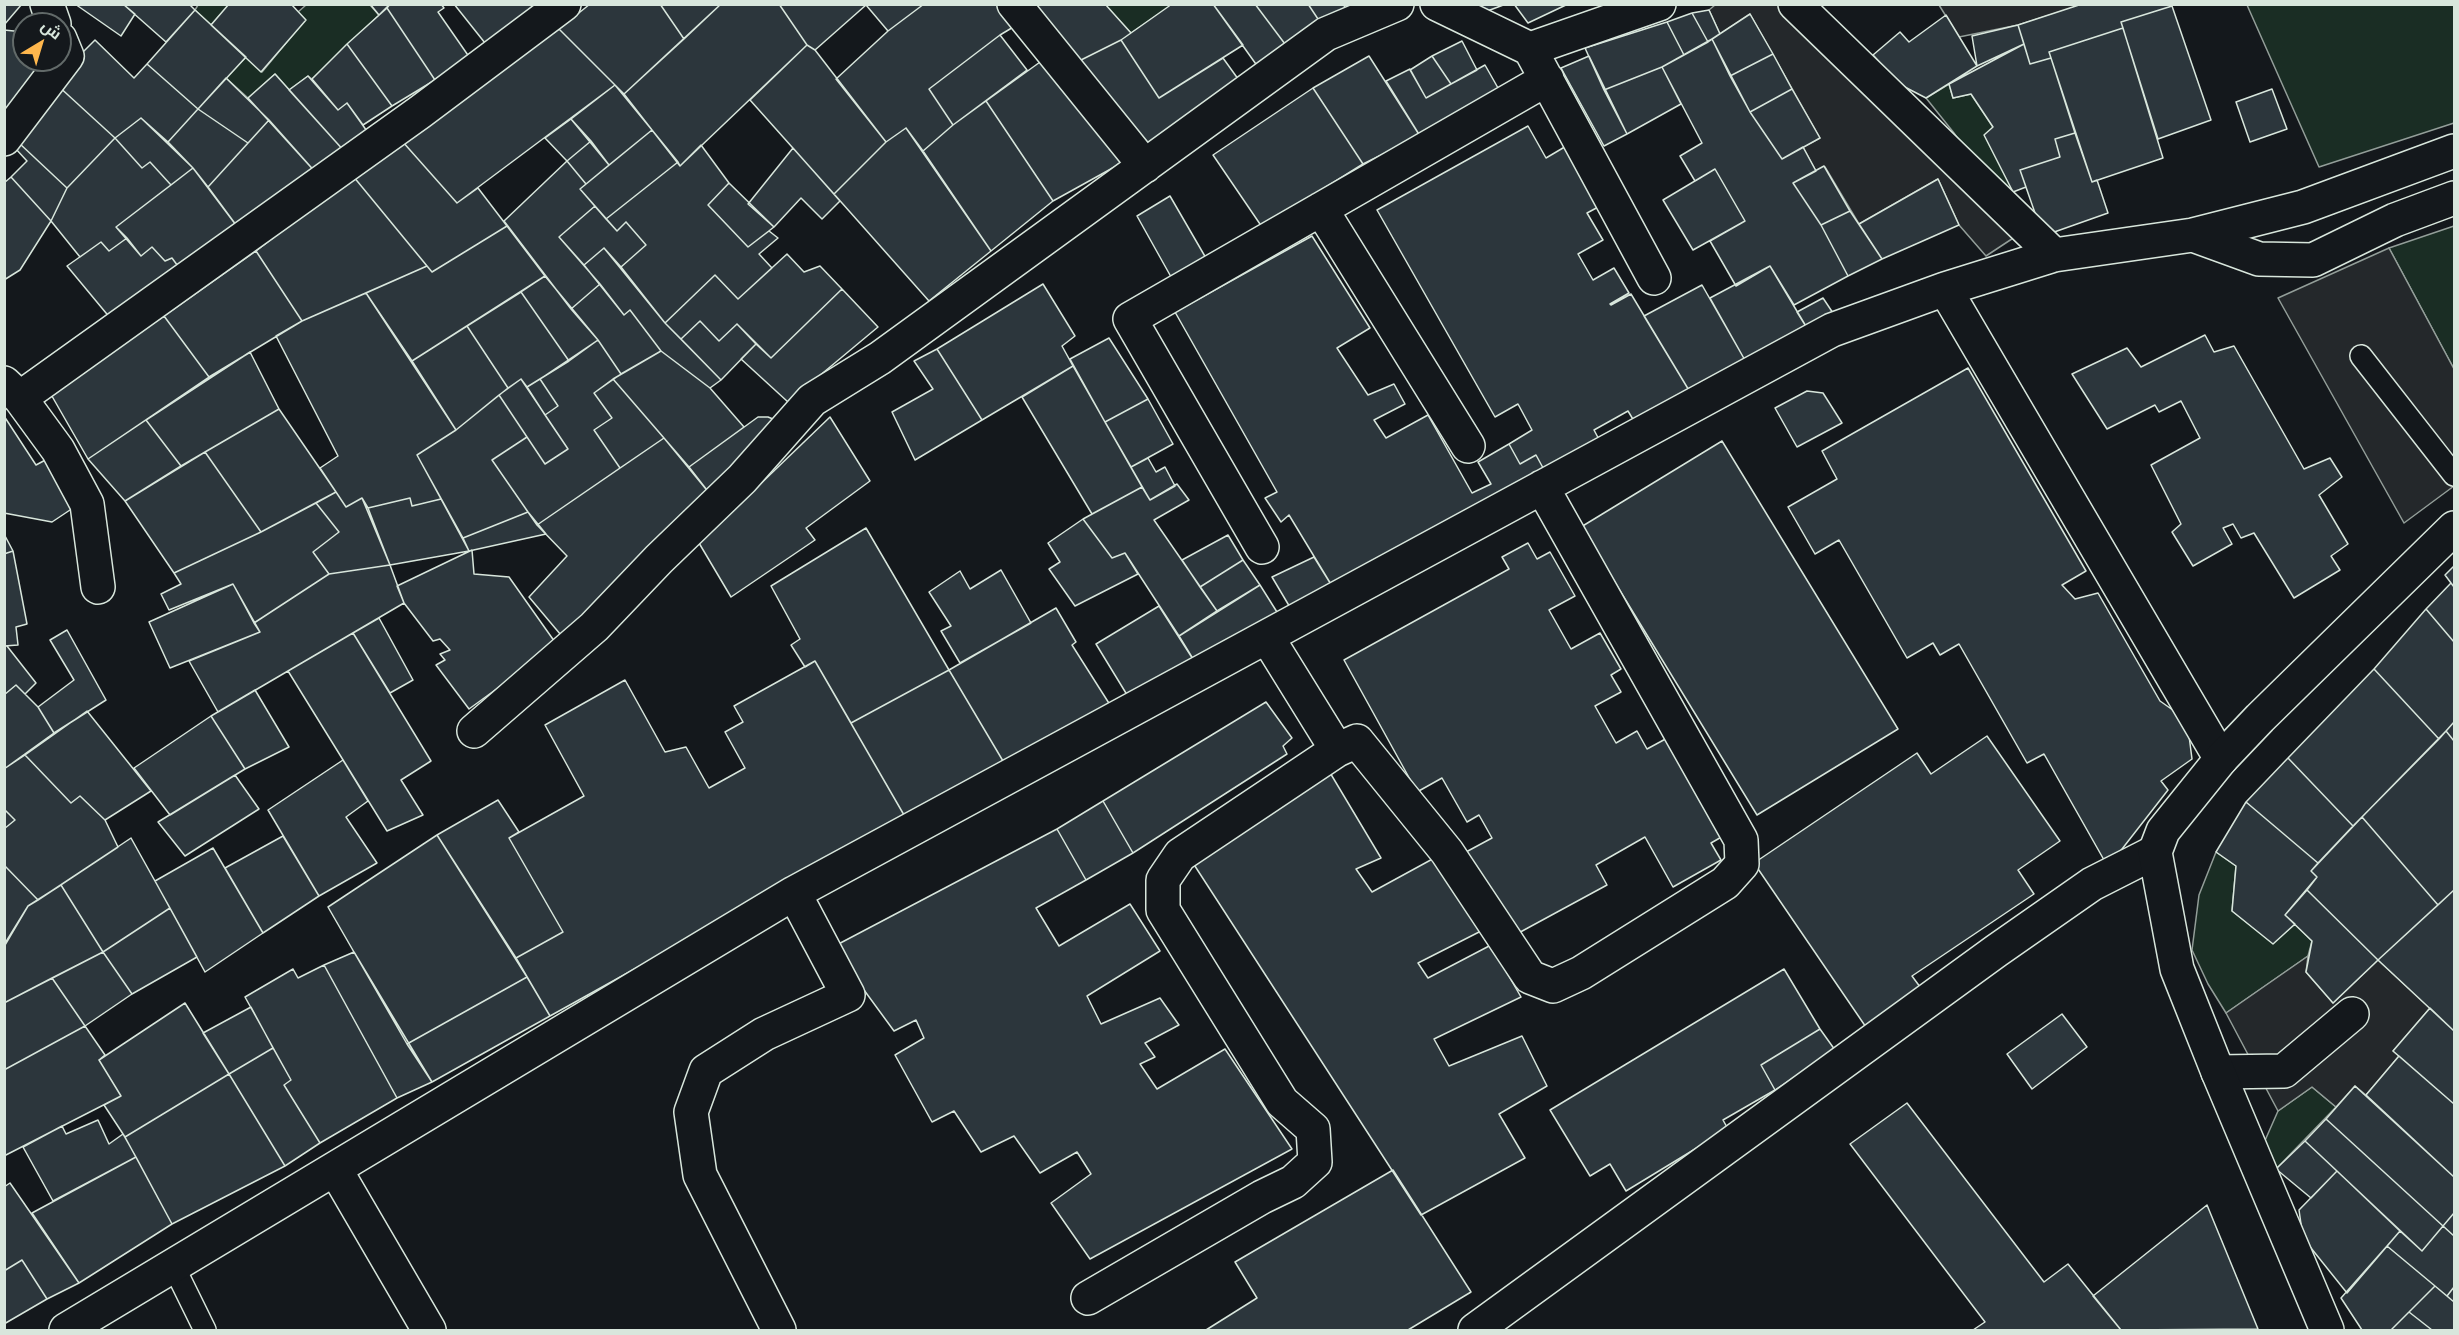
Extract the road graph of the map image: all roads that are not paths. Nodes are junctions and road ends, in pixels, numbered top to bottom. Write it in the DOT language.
graph roads {
  1 [pos="564,4"];
  2 [pos="1014,4"];
  3 [pos="1397,4"];
  4 [pos="1437,4"];
  5 [pos="1659,4"];
  6 [pos="1809,8"];
  7 [pos="1530,49"];
  8 [pos="55,72"];
  9 [pos="1546,79"];
  10 [pos="4,139"];
  11 [pos="2454,151"];
  12 [pos="1145,166"];
  13 [pos="2454,198"];
  14 [pos="1321,209"];
  15 [pos="2193,236"];
  16 [pos="2054,255"];
  17 [pos="1654,278"];
  18 [pos="1945,288"];
  19 [pos="2361,356"];
  20 [pos="12,391"];
  21 [pos="1468,446"];
  22 [pos="2454,475"];
  23 [pos="1542,487"];
  24 [pos="2454,528"];
  25 [pos="1262,547"];
  26 [pos="98,587"];
  27 [pos="1267,637"];
  28 [pos="474,731"];
  29 [pos="1337,750"];
  30 [pos="2221,759"];
  31 [pos="2155,852"];
  32 [pos="794,893"];
  33 [pos="2352,1014"];
  34 [pos="2218,1072"];
  35 [pos="335,1169"];
  36 [pos="174,1267"];
  37 [pos="1088,1298"];
  38 [pos="66,1330"];
  39 [pos="205,1330"];
  40 [pos="429,1330"];
  41 [pos="779,1330"];
  42 [pos="1475,1330"];
  43 [pos="2327,1330"];
  1 -- 20 [label="street"];
  2 -- 12 [label="street"];
  3 -- 12 [label="street"];
  4 -- 7 [label="street"];
  5 -- 7 [label="street"];
  6 -- 16 [label="street"];
  7 -- 9 [label="street"];
  8 -- 10 [label="street"];
  9 -- 14 [label="street"];
  9 -- 17 [label="street"];
  11 -- 15 [label="street"];
  12 -- 28 [label="street"];
  13 -- 15 [label="street"];
  14 -- 21 [label="street"];
  14 -- 25 [label="street"];
  15 -- 16 [label="street"];
  16 -- 18 [label="street"];
  18 -- 23 [label="street"];
  18 -- 30 [label="street"];
  19 -- 22 [label="lane"];
  20 -- 26 [label="street"];
  23 -- 27 [label="street"];
  23 -- 29 [label="street"];
  24 -- 30 [label="street"];
  27 -- 29 [label="street"];
  27 -- 32 [label="street"];
  29 -- 37 [label="street"];
  30 -- 31 [label="street"];
  31 -- 34 [label="street"];
  31 -- 42 [label="street"];
  32 -- 35 [label="street"];
  32 -- 41 [label="street"];
  33 -- 34 [label="street"];
  34 -- 43 [label="street"];
  35 -- 36 [label="street"];
  35 -- 40 [label="street"];
  36 -- 38 [label="street"];
  36 -- 39 [label="lane"];
}
